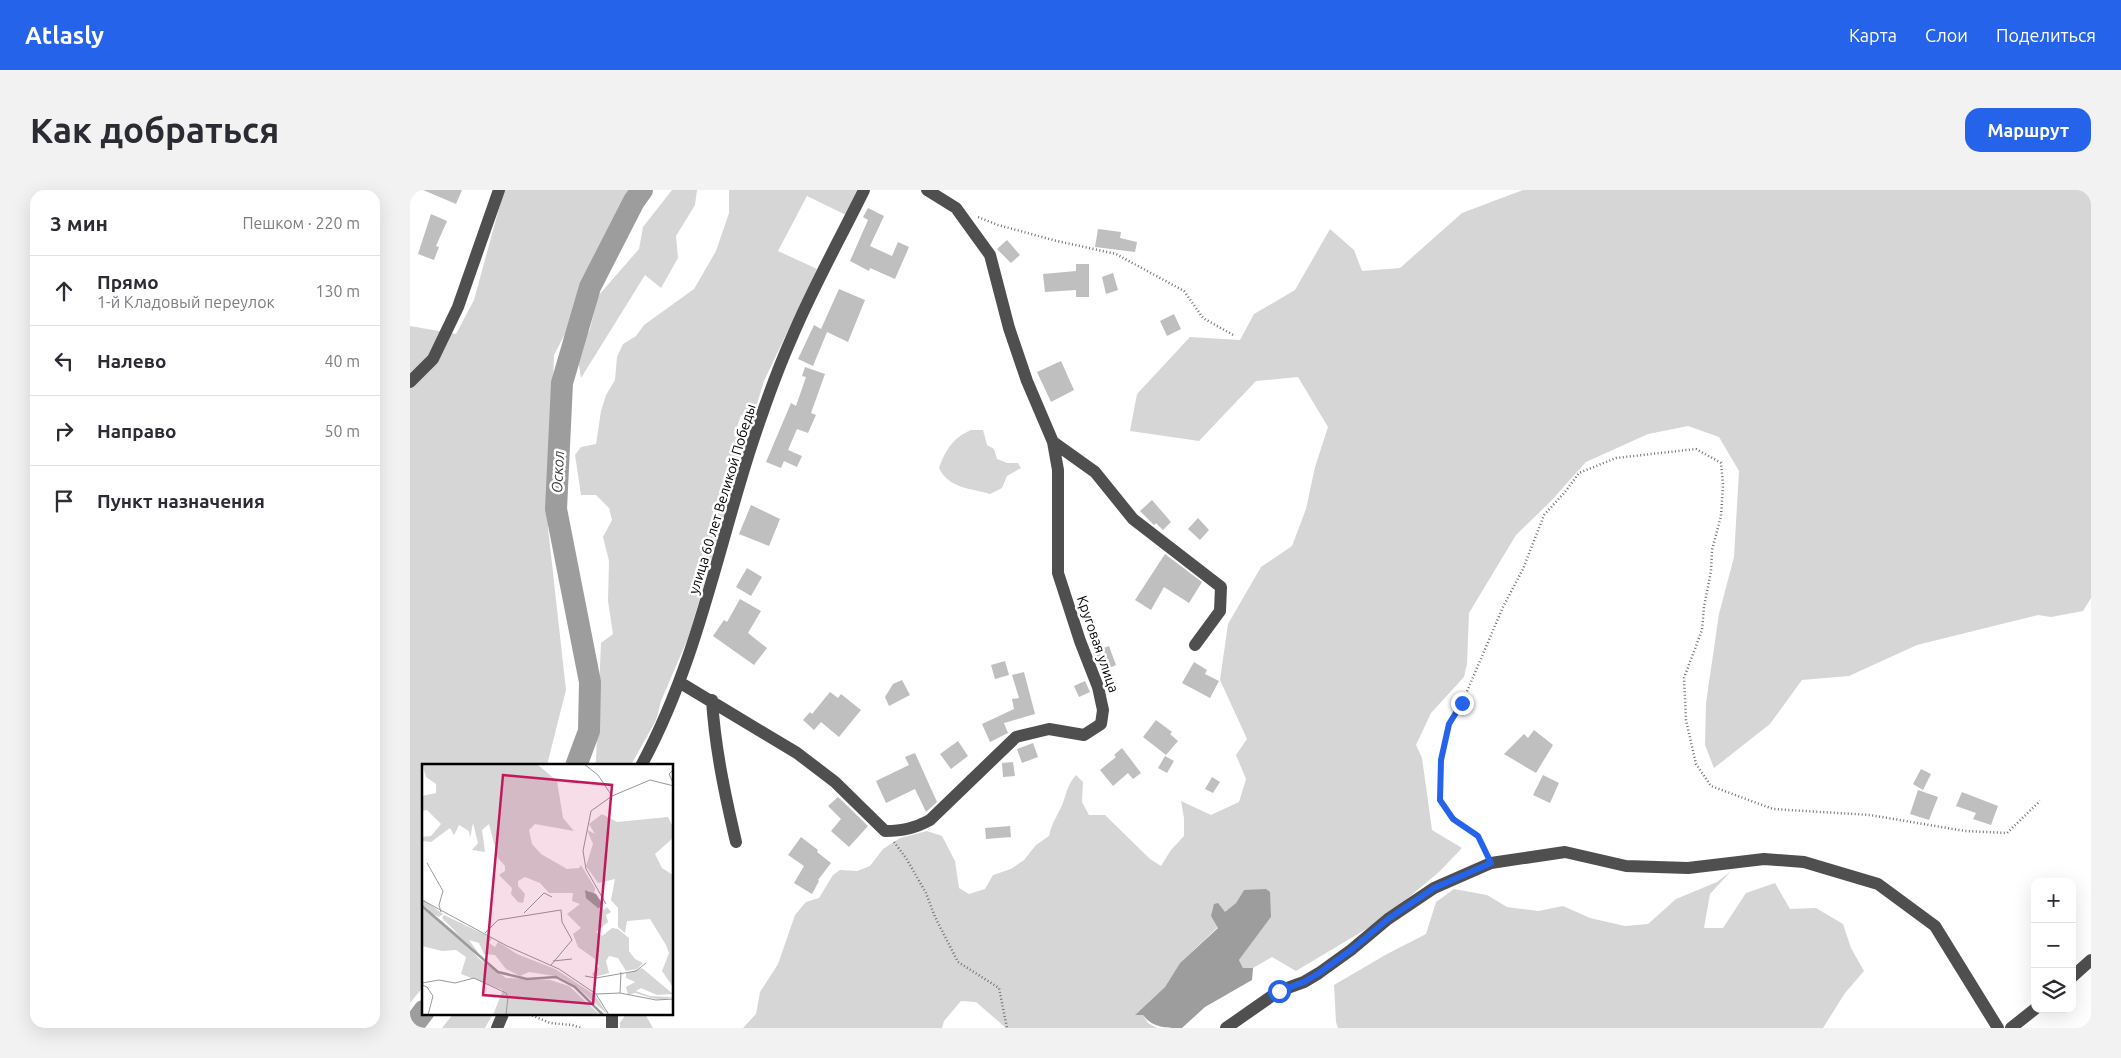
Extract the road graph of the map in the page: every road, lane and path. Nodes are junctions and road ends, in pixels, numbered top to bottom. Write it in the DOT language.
graph roads {
  1 [pos="499,190"];
  2 [pos="864,190"];
  3 [pos="927,190"];
  4 [pos="956,208"];
  5 [pos="1235,336"];
  6 [pos="410,382"];
  7 [pos="1053,442"];
  8 [pos="1195,645"];
  9 [pos="679,682"];
  10 [pos="712,700"];
  11 [pos="642,764"];
  12 [pos="2040,801"];
  13 [pos="885,831"];
  14 [pos="736,842"];
  15 [pos="1491,863"];
  16 [pos="2091,960"];
  17 [pos="2076,973"];
  18 [pos="2031,1012"];
  19 [pos="502,1016"];
  20 [pos="534,1016"];
  21 [pos="497,1028"];
  22 [pos="581,1028"];
  23 [pos="1007,1028"];
  24 [pos="1226,1028"];
  25 [pos="1998,1028"];
  26 [pos="2011,1028"];
  1 -- 6 [label="street"];
  2 -- 9 [label="street, улица 60 лет Великой Победы"];
  3 -- 4 [label="street, Круговая улица"];
  4 -- 5 [label="path"];
  4 -- 7 [label="street, Круговая улица"];
  7 -- 8 [label="street"];
  7 -- 13 [label="street, Круговая улица"];
  9 -- 10 [label="street"];
  9 -- 11 [label="street, улица 60 лет Великой Победы"];
  10 -- 13 [label="street"];
  10 -- 14 [label="street"];
  12 -- 15 [label="path"];
  13 -- 23 [label="path"];
  15 -- 24 [label="street"];
  15 -- 25 [label="street"];
  16 -- 17 [label="street"];
  18 -- 26 [label="street"];
  19 -- 21 [label="street"];
  20 -- 22 [label="path"];
}
